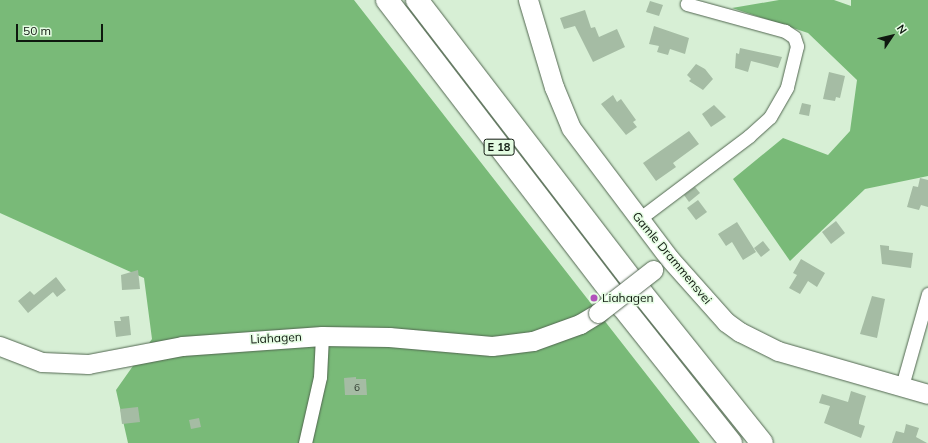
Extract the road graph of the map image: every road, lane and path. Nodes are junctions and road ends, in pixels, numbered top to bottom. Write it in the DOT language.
graph roads {
  1 [pos="387,0"];
  2 [pos="418,0"];
  3 [pos="528,0"];
  4 [pos="687,4"];
  5 [pos="639,219"];
  6 [pos="669,258"];
  7 [pos="928,294"];
  8 [pos="322,336"];
  9 [pos="0,346"];
  10 [pos="902,386"];
  11 [pos="928,394"];
  12 [pos="306,443"];
  13 [pos="731,443"];
  14 [pos="762,443"];
  1 -- 13 [label="highway, E 18"];
  2 -- 14 [label="highway, E 18"];
  3 -- 5 [label="main road, Gamle Drammensvei"];
  4 -- 5 [label="street"];
  5 -- 6 [label="main road, Gamle Drammensvei"];
  6 -- 8 [label="main road, Liahagen, bridge"];
  6 -- 10 [label="main road, Gamle Drammensvei"];
  7 -- 10 [label="street"];
  8 -- 9 [label="main road, Liahagen"];
  8 -- 12 [label="street"];
  10 -- 11 [label="main road, Gamle Drammensvei"];
}
